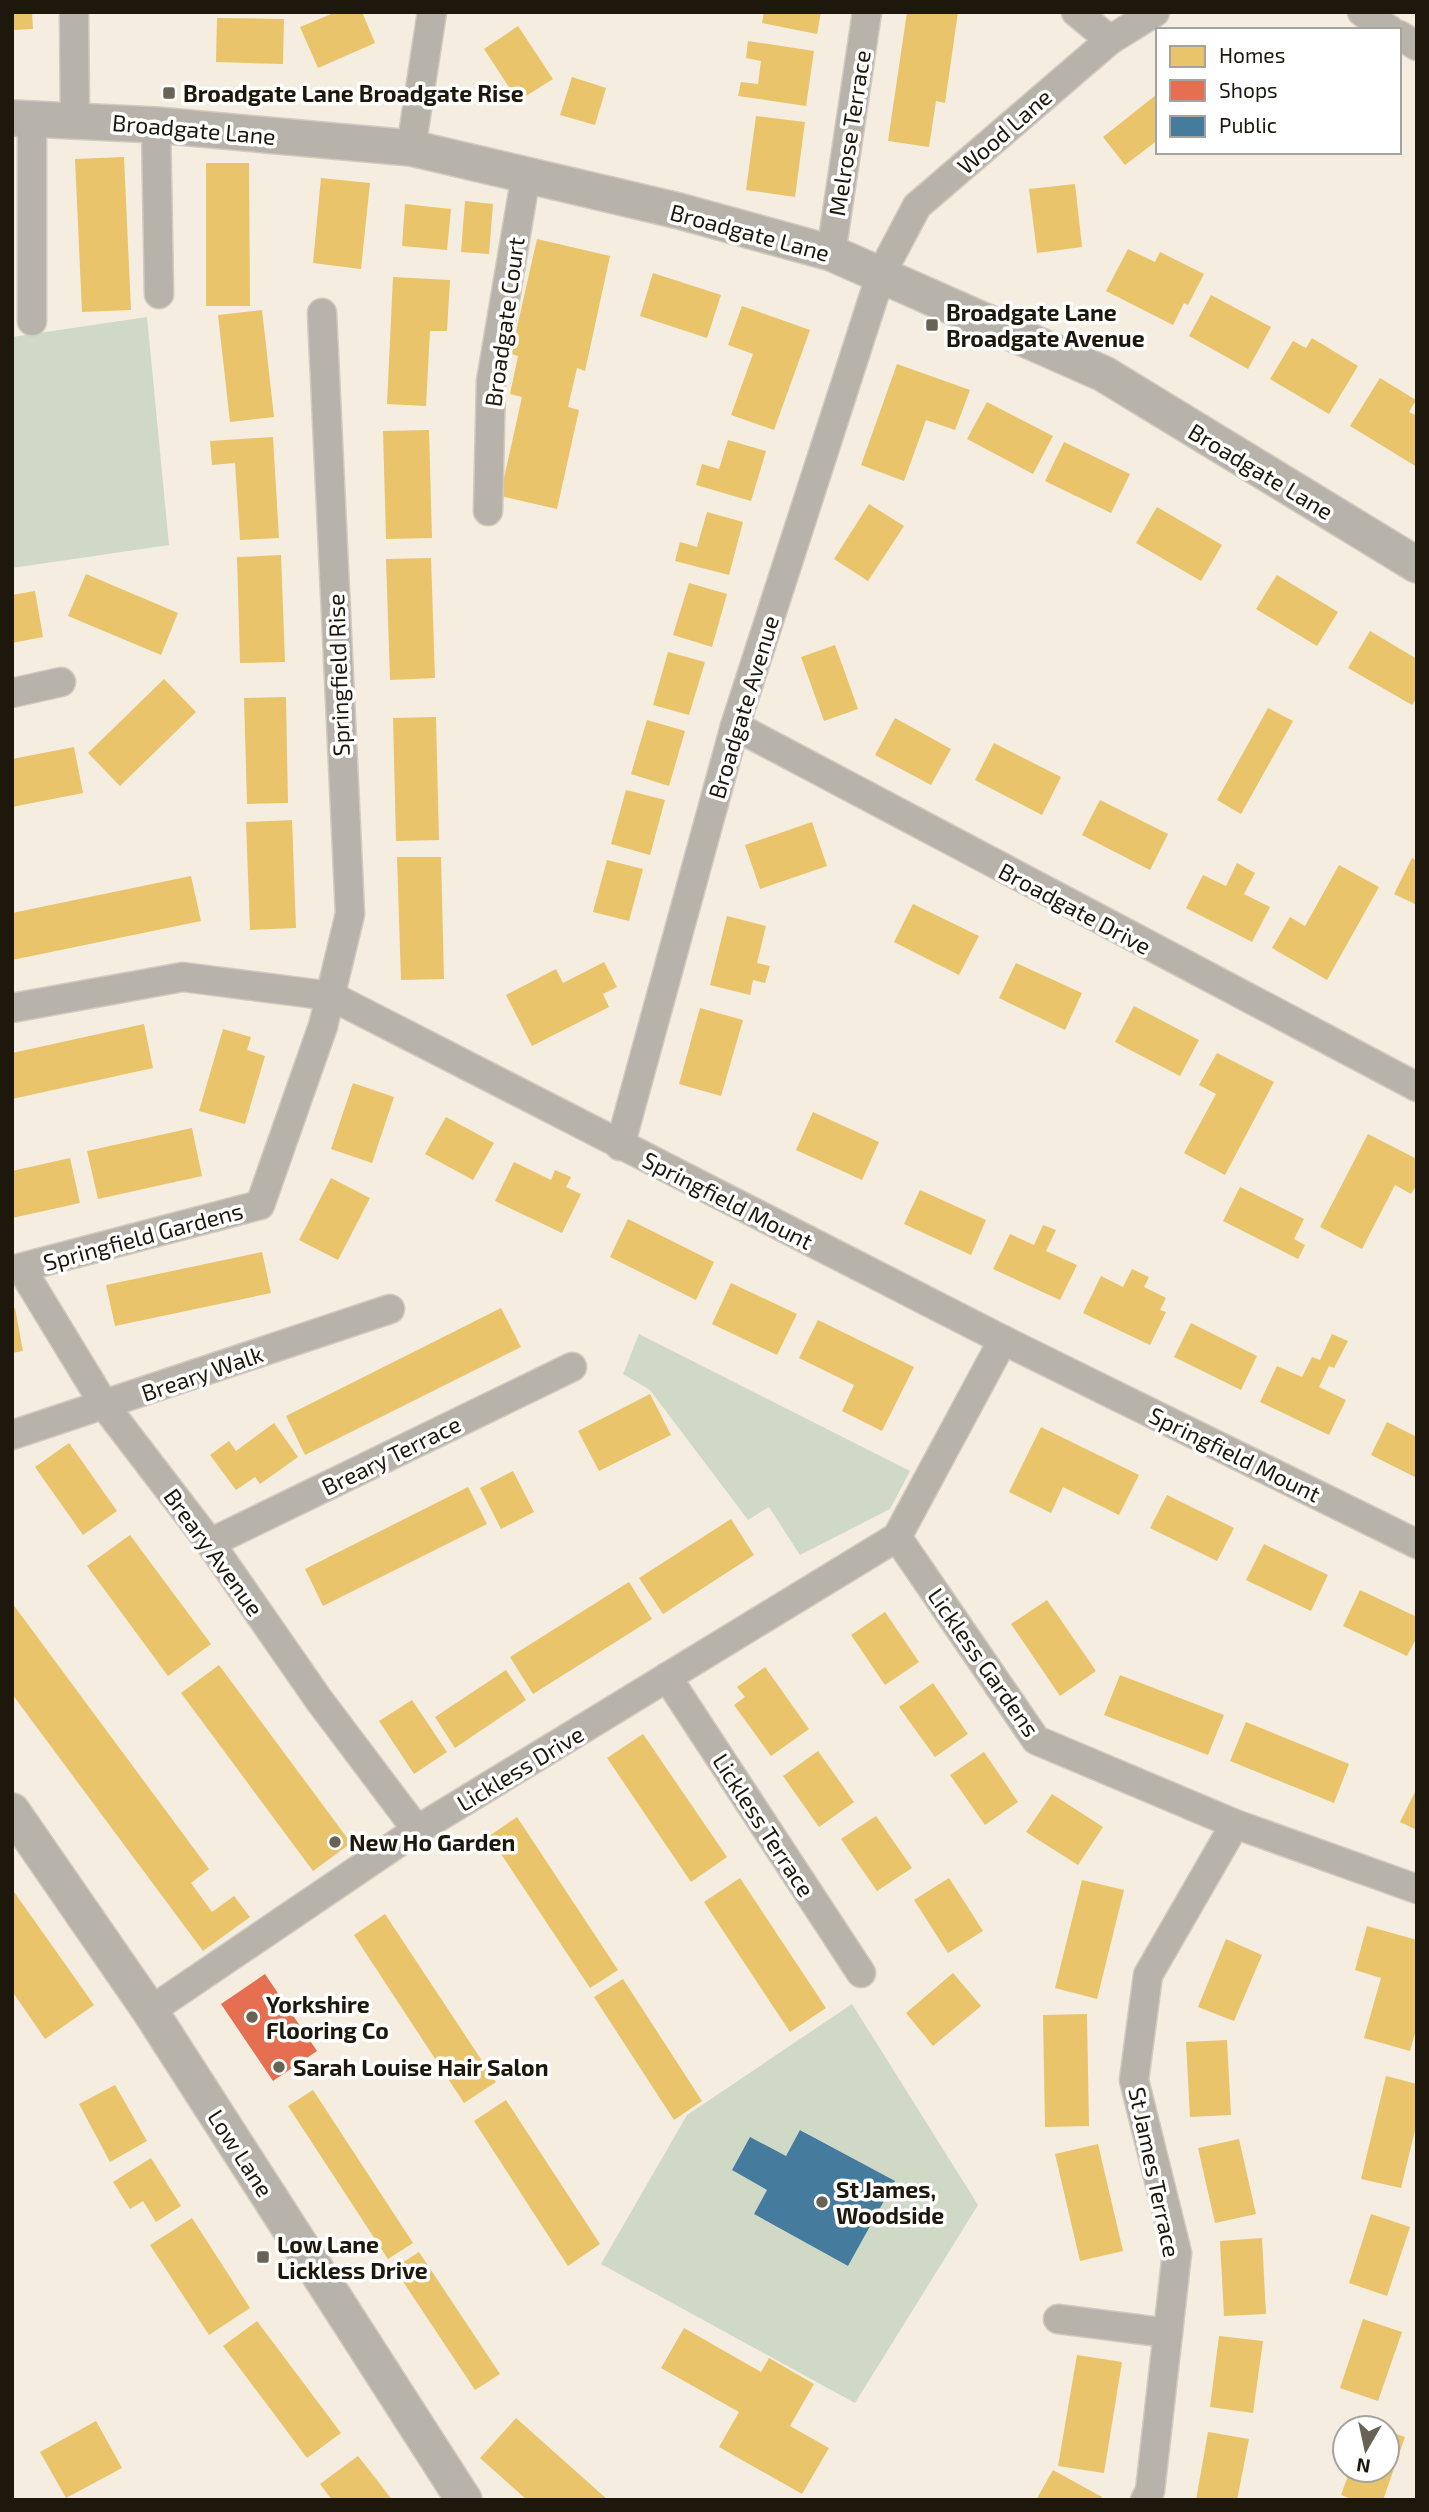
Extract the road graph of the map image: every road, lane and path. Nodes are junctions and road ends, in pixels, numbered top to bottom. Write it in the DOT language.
graph roads {
  1 [pos="74,12"];
  2 [pos="432,12"];
  3 [pos="867,12"];
  4 [pos="1076,12"];
  5 [pos="1155,12"];
  6 [pos="1362,12"];
  7 [pos="1387,28"];
  8 [pos="1401,36"];
  9 [pos="1110,40"];
  10 [pos="1417,46"];
  11 [pos="22,119"];
  12 [pos="75,120"];
  13 [pos="156,125"];
  14 [pos="411,148"];
  15 [pos="526,175"];
  16 [pos="831,253"];
  17 [pos="881,274"];
  18 [pos="159,294"];
  19 [pos="322,313"];
  20 [pos="32,321"];
  21 [pos="488,511"];
  22 [pos="1417,565"];
  23 [pos="61,682"];
  24 [pos="12,693"];
  25 [pos="735,726"];
  26 [pos="331,996"];
  27 [pos="12,1008"];
  28 [pos="321,1032"];
  29 [pos="1417,1087"];
  30 [pos="620,1146"];
  31 [pos="17,1269"];
  32 [pos="390,1309"];
  33 [pos="1003,1340"];
  34 [pos="572,1367"];
  35 [pos="105,1406"];
  36 [pos="12,1435"];
  37 [pos="897,1537"];
  38 [pos="210,1543"];
  39 [pos="1417,1544"];
  40 [pos="667,1677"];
  41 [pos="12,1811"];
  42 [pos="1235,1824"];
  43 [pos="417,1830"];
  44 [pos="1417,1889"];
  45 [pos="862,1973"];
  46 [pos="150,2011"];
  47 [pos="1058,2319"];
  48 [pos="1168,2333"];
  49 [pos="464,2500"];
  50 [pos="1145,2500"];
  1 -- 12 [label="street"];
  2 -- 14 [label="street"];
  3 -- 16 [label="street, Melrose Terrace"];
  4 -- 9 [label="street"];
  5 -- 9 [label="street, Wood Lane"];
  6 -- 7 [label="street"];
  8 -- 10 [label="street"];
  9 -- 17 [label="street, Wood Lane"];
  11 -- 12 [label="street, Broadgate Lane"];
  11 -- 20 [label="street"];
  12 -- 13 [label="street, Broadgate Lane"];
  13 -- 14 [label="street, Broadgate Lane"];
  13 -- 18 [label="street"];
  14 -- 15 [label="street, Broadgate Lane"];
  15 -- 16 [label="street, Broadgate Lane"];
  15 -- 21 [label="street, Broadgate Court"];
  16 -- 17 [label="street, Broadgate Lane"];
  17 -- 22 [label="street, Broadgate Lane"];
  17 -- 25 [label="street, Broadgate Avenue"];
  19 -- 26 [label="street, Springfield Rise"];
  23 -- 24 [label="street"];
  25 -- 29 [label="street, Broadgate Drive"];
  25 -- 30 [label="street, Broadgate Avenue"];
  26 -- 27 [label="street, Springfield Mount"];
  26 -- 28 [label="street, Springfield Rise"];
  26 -- 30 [label="street, Springfield Mount"];
  28 -- 31 [label="street, Springfield Gardens"];
  30 -- 33 [label="street, Springfield Mount"];
  31 -- 35 [label="street, Breary Avenue"];
  32 -- 35 [label="street, Breary Walk"];
  33 -- 37 [label="street"];
  33 -- 39 [label="street, Springfield Mount"];
  34 -- 38 [label="street, Breary Terrace"];
  35 -- 36 [label="street, Breary Walk"];
  35 -- 38 [label="street, Breary Avenue"];
  37 -- 40 [label="street, Lickless Drive"];
  37 -- 42 [label="street, Lickless Gardens"];
  38 -- 43 [label="street, Breary Avenue"];
  40 -- 43 [label="street, Lickless Drive"];
  40 -- 45 [label="street, Lickless Terrace"];
  41 -- 46 [label="street, Low Lane"];
  42 -- 44 [label="street, Lickless Gardens"];
  42 -- 48 [label="street, St James Terrace"];
  43 -- 46 [label="street, Lickless Drive"];
  46 -- 49 [label="street, Low Lane"];
  47 -- 48 [label="street"];
  48 -- 50 [label="street, St James Terrace"];
}
